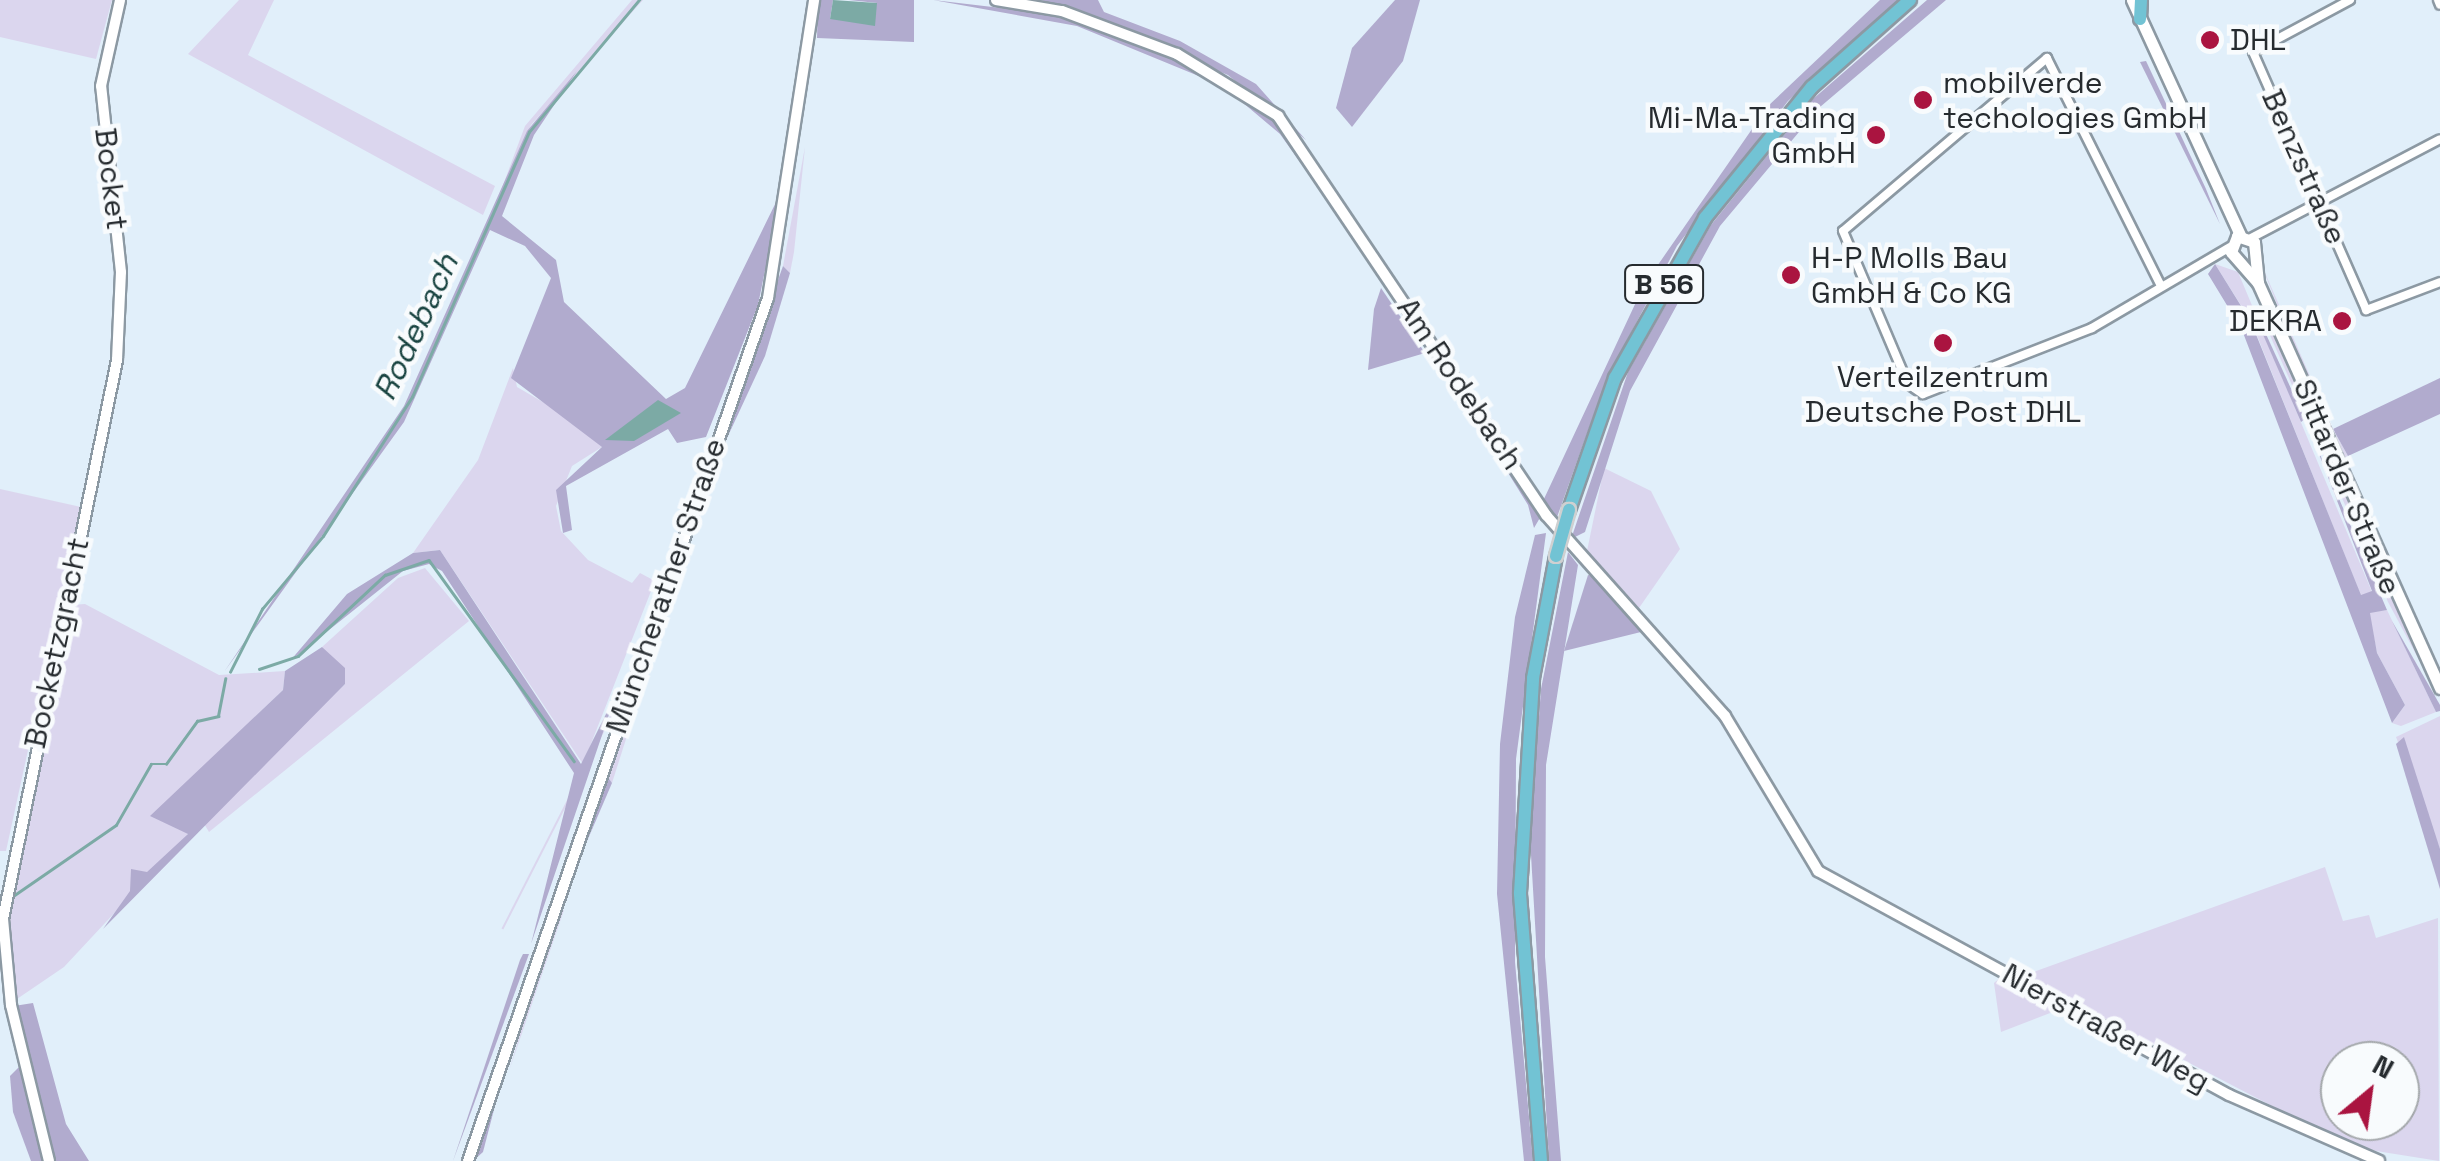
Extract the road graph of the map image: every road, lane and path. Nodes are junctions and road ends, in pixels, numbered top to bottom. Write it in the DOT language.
graph roads {
  1 [pos="120,0"];
  2 [pos="814,0"];
  3 [pos="996,0"];
  4 [pos="1910,0"];
  5 [pos="2132,0"];
  6 [pos="2141,0"];
  7 [pos="2350,0"];
  8 [pos="2140,19"];
  9 [pos="2440,139"];
  10 [pos="2319,200"];
  11 [pos="2242,246"];
  12 [pos="2440,282"];
  13 [pos="2161,286"];
  14 [pos="117,360"];
  15 [pos="2440,688"];
  16 [pos="1840,882"];
  17 [pos="49,1161"];
  18 [pos="468,1161"];
  19 [pos="1541,1161"];
  20 [pos="2378,1161"];
  1 -- 14 [label="street, Bocket"];
  2 -- 18 [label="street, Müncherather Straße"];
  3 -- 16 [label="street, Am Rodebach"];
  4 -- 19 [label="highway, B 56, bridge"];
  5 -- 8 [label="main road, Sittarder Straße"];
  6 -- 8 [label="highway"];
  7 -- 10 [label="street, Benzstraße"];
  8 -- 11 [label="main road, Sittarder Straße"];
  9 -- 10 [label="street"];
  10 -- 11 [label="street"];
  10 -- 12 [label="street, Benzstraße"];
  11 -- 13 [label="street"];
  11 -- 15 [label="main road, Sittarder Straße"];
  13 -- 13 [label="street"];
  14 -- 17 [label="street, Bocketzgracht"];
  16 -- 20 [label="street, Nierstraßer Weg"];
}
